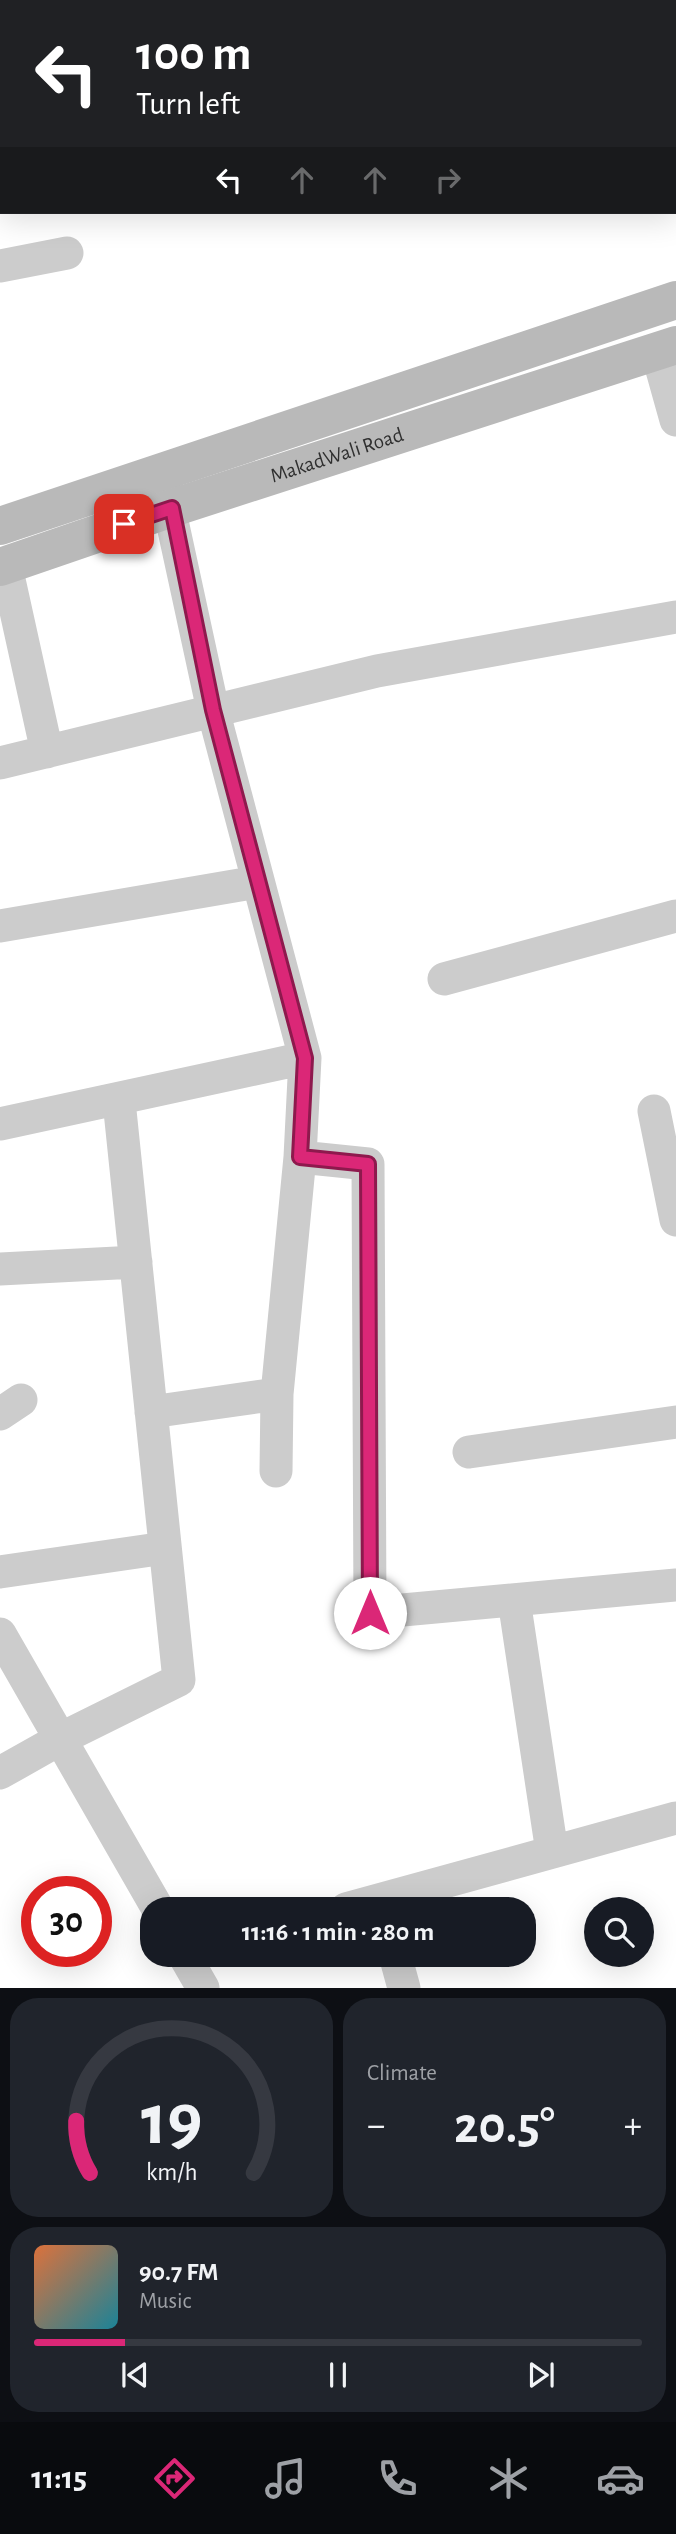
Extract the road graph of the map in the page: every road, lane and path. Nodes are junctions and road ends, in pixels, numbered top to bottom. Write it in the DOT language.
graph roads {
  1 [pos="67,253"];
  2 [pos="0,266"];
  3 [pos="676,300"];
  4 [pos="667,348"];
  5 [pos="676,420"];
  6 [pos="160,472"];
  7 [pos="172,508"];
  8 [pos="0,526"];
  9 [pos="3,566"];
  10 [pos="676,617"];
  11 [pos="213,710"];
  12 [pos="47,752"];
  13 [pos="0,764"];
  14 [pos="257,882"];
  15 [pos="676,916"];
  16 [pos="0,926"];
  17 [pos="444,979"];
  18 [pos="305,1058"];
  19 [pos="119,1101"];
  20 [pos="654,1111"];
  21 [pos="0,1124"];
  22 [pos="300,1157"];
  23 [pos="676,1220"];
  24 [pos="136,1262"];
  25 [pos="0,1269"];
  26 [pos="277,1394"];
  27 [pos="151,1412"];
  28 [pos="676,1422"];
  29 [pos="469,1452"];
  30 [pos="276,1471"];
  31 [pos="165,1548"];
  32 [pos="0,1572"];
  33 [pos="676,1585"];
  34 [pos="514,1600"];
  35 [pos="0,1634"];
  36 [pos="8,1667"];
  37 [pos="62,1738"];
  38 [pos="0,1773"];
  39 [pos="676,1818"];
  40 [pos="552,1852"];
  41 [pos="151,1897"];
  42 [pos="406,1897"];
  43 [pos="191,1967"];
  44 [pos="399,1967"];
  45 [pos="203,1988"];
  46 [pos="404,1988"];
  1 -- 2 [label="street"];
  3 -- 6 [label="street"];
  4 -- 5 [label="street"];
  4 -- 7 [label="street, MakadWali Road"];
  6 -- 7 [label="street"];
  6 -- 8 [label="street"];
  7 -- 9 [label="street, MakadWali Road"];
  7 -- 11 [label="street"];
  9 -- 12 [label="street"];
  10 -- 11 [label="street"];
  11 -- 12 [label="street"];
  11 -- 14 [label="street"];
  12 -- 13 [label="street"];
  14 -- 16 [label="street"];
  14 -- 18 [label="street"];
  15 -- 17 [label="street"];
  18 -- 19 [label="street"];
  18 -- 22 [label="street"];
  19 -- 21 [label="street"];
  19 -- 24 [label="street"];
  20 -- 23 [label="street"];
  22 -- 26 [label="street"];
  22 -- 34 [label="street"];
  24 -- 25 [label="street"];
  24 -- 27 [label="street"];
  26 -- 27 [label="street"];
  26 -- 30 [label="street"];
  27 -- 31 [label="street"];
  28 -- 29 [label="street"];
  31 -- 32 [label="street"];
  31 -- 37 [label="street"];
  33 -- 34 [label="street"];
  34 -- 40 [label="street"];
  35 -- 36 [label="street"];
  36 -- 37 [label="street"];
  37 -- 38 [label="street"];
  37 -- 41 [label="street"];
  39 -- 40 [label="street"];
  40 -- 42 [label="street"];
  43 -- 45 [label="street"];
  44 -- 46 [label="street"];
}
